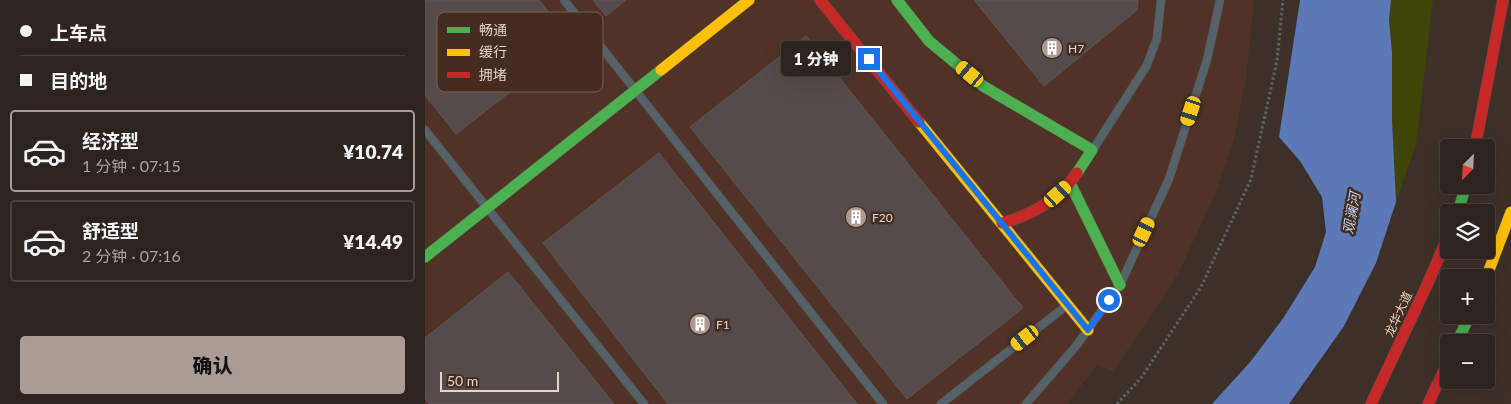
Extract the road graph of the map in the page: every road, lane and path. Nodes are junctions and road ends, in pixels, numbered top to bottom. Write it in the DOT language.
graph roads {
  1 [pos="564,0"];
  2 [pos="749,0"];
  3 [pos="820,0"];
  4 [pos="897,0"];
  5 [pos="1161,0"];
  6 [pos="1220,0"];
  7 [pos="1283,0"];
  8 [pos="1503,0"];
  9 [pos="573,12"];
  10 [pos="603,49"];
  11 [pos="635,90"];
  12 [pos="425,130"];
  13 [pos="1477,139"];
  14 [pos="1092,150"];
  15 [pos="1070,183"];
  16 [pos="487,208"];
  17 [pos="1511,212"];
  18 [pos="1002,223"];
  19 [pos="1440,255"];
  20 [pos="425,257"];
  21 [pos="1489,269"];
  22 [pos="1120,285"];
  23 [pos="1068,305"];
  24 [pos="1088,330"];
  25 [pos="1440,377"];
  26 [pos="1440,380"];
  27 [pos="643,404"];
  28 [pos="883,404"];
  29 [pos="941,404"];
  30 [pos="1026,404"];
  31 [pos="1117,404"];
  32 [pos="1371,404"];
  33 [pos="1428,404"];
  34 [pos="1435,404"];
  1 -- 9 [label="lane"];
  2 -- 11 [label="street"];
  3 -- 18 [label="street"];
  4 -- 14 [label="street"];
  5 -- 14 [label="lane"];
  6 -- 22 [label="lane"];
  7 -- 31 [label="path"];
  8 -- 13 [label="street"];
  10 -- 11 [label="lane"];
  11 -- 16 [label="street"];
  11 -- 28 [label="lane"];
  12 -- 16 [label="lane"];
  14 -- 15 [label="street"];
  15 -- 18 [label="street"];
  15 -- 22 [label="street"];
  16 -- 20 [label="street"];
  16 -- 27 [label="lane"];
  17 -- 21 [label="street"];
  18 -- 23 [label="street"];
  19 -- 32 [label="street, 龙华大道"];
  22 -- 24 [label="lane"];
  23 -- 24 [label="street"];
  23 -- 29 [label="lane"];
  24 -- 30 [label="lane"];
  25 -- 33 [label="street"];
  26 -- 34 [label="street"];
}
